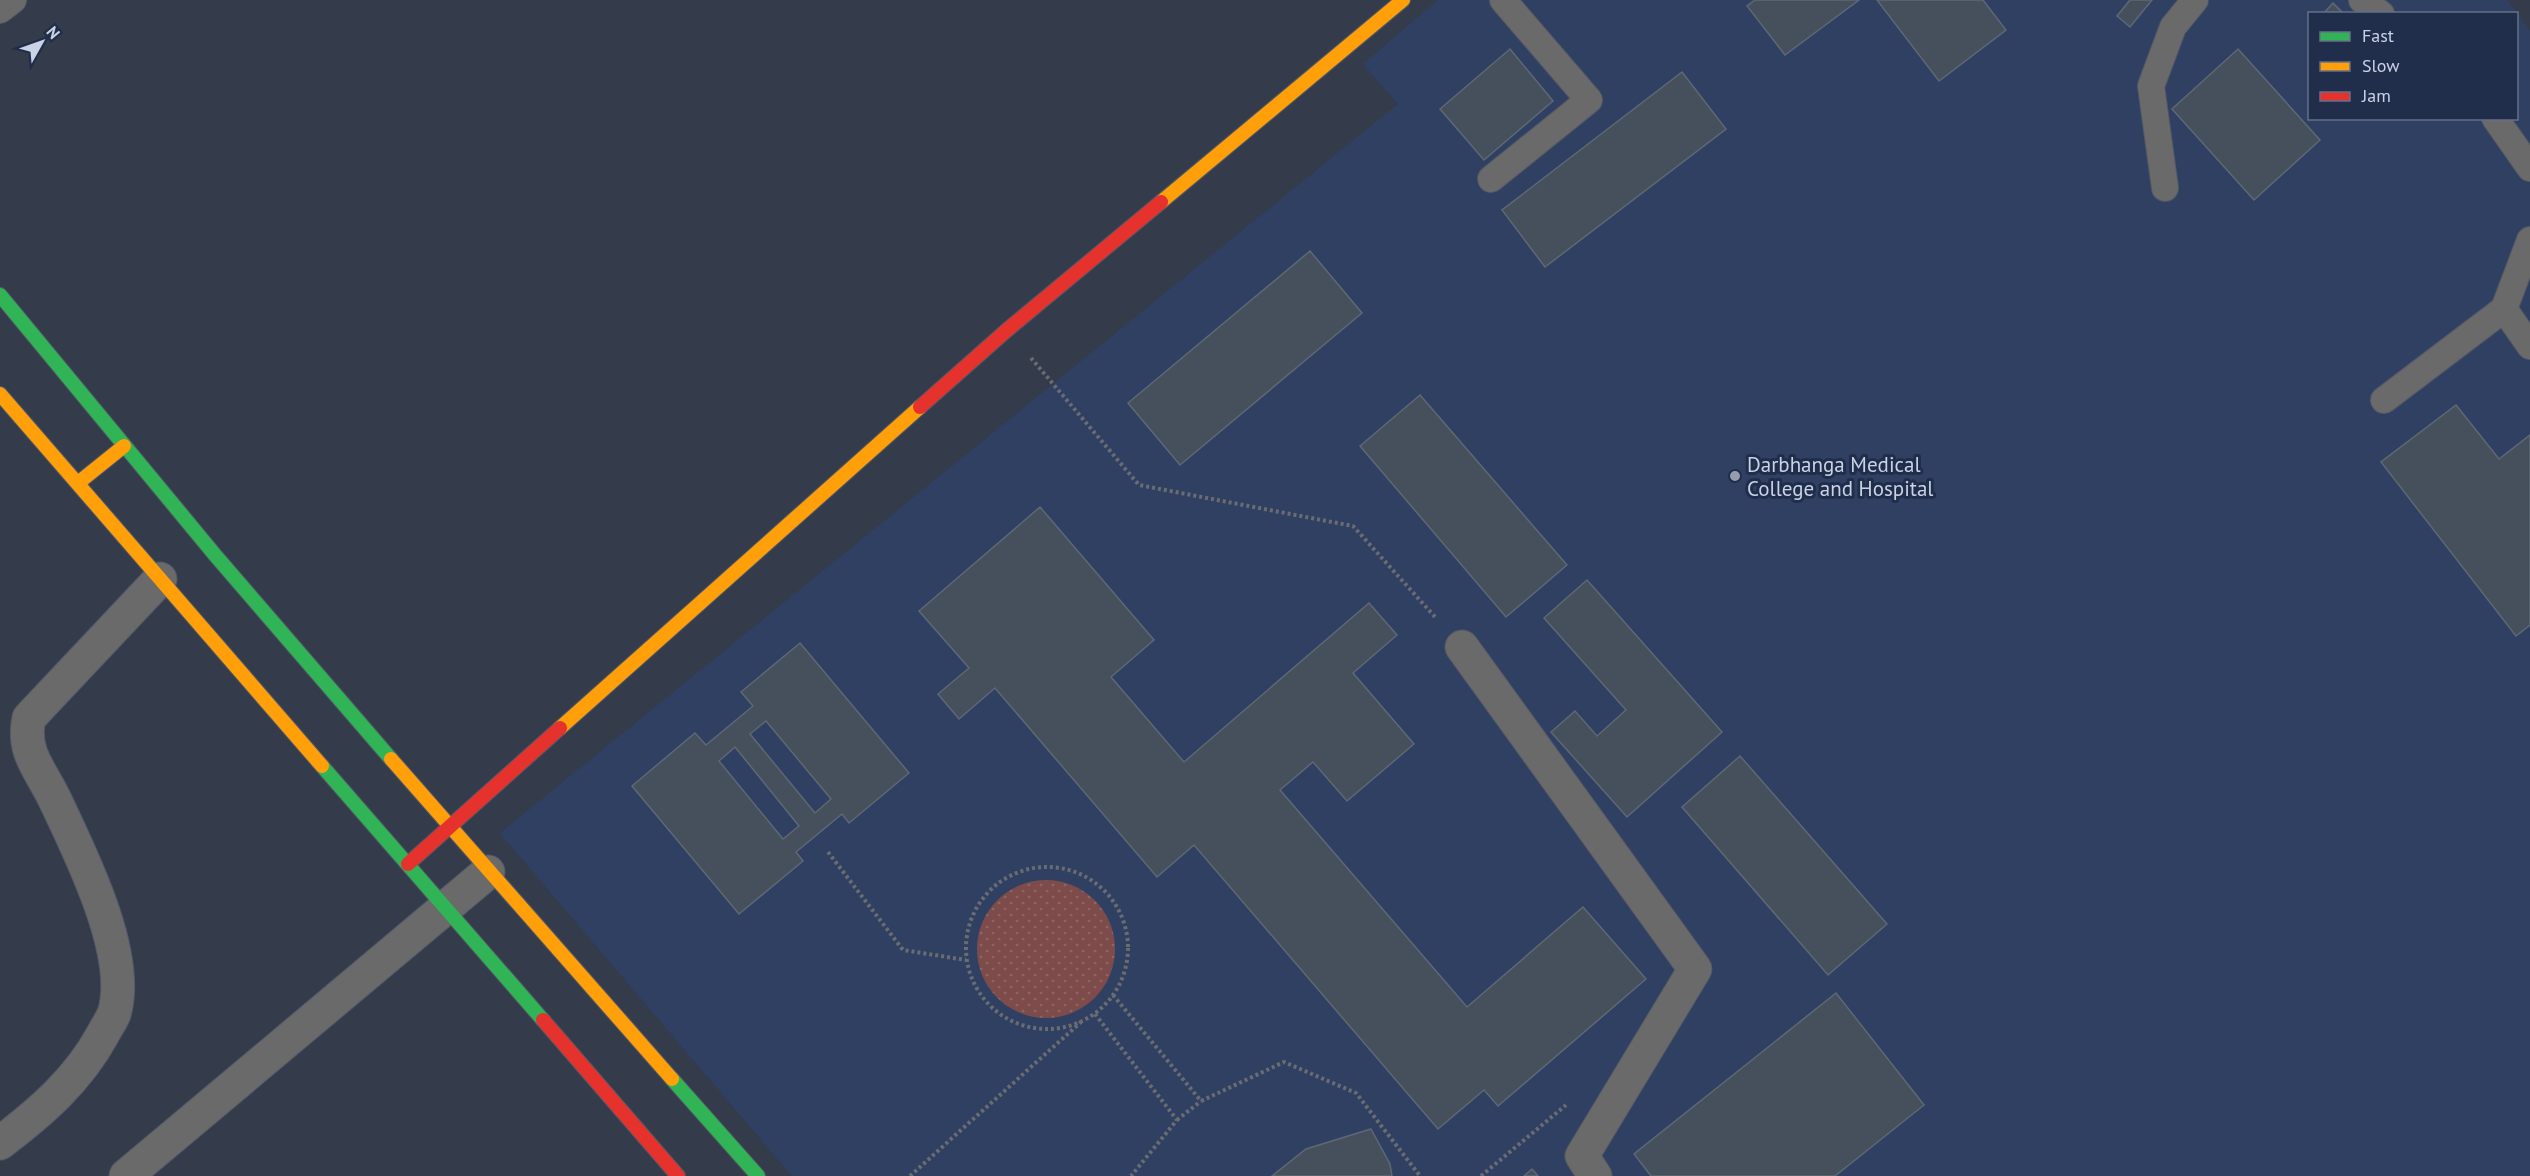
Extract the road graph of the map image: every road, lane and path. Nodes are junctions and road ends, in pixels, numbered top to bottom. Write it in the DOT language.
graph roads {
  1 [pos="12,0"];
  2 [pos="1404,0"];
  3 [pos="1503,0"];
  4 [pos="2195,0"];
  5 [pos="2362,0"];
  6 [pos="0,10"];
  7 [pos="2378,12"];
  8 [pos="2497,120"];
  9 [pos="2530,168"];
  10 [pos="1491,179"];
  11 [pos="2164,188"];
  12 [pos="2530,240"];
  13 [pos="0,295"];
  14 [pos="2504,309"];
  15 [pos="1007,330"];
  16 [pos="2530,346"];
  17 [pos="0,394"];
  18 [pos="2384,400"];
  19 [pos="124,446"];
  20 [pos="78,483"];
  21 [pos="160,579"];
  22 [pos="1462,647"];
  23 [pos="451,827"];
  24 [pos="828,852"];
  25 [pos="408,864"];
  26 [pos="488,872"];
  27 [pos="446,907"];
  28 [pos="966,960"];
  29 [pos="1113,995"];
  30 [pos="1095,1014"];
  31 [pos="1084,1020"];
  32 [pos="1201,1101"];
  33 [pos="1177,1120"];
  34 [pos="0,1143"];
  35 [pos="126,1176"];
  36 [pos="678,1176"];
  37 [pos="758,1176"];
  38 [pos="910,1176"];
  39 [pos="1131,1176"];
  40 [pos="1420,1176"];
  41 [pos="1595,1176"];
  1 -- 6 [label="lane"];
  2 -- 15 [label="street"];
  3 -- 10 [label="lane"];
  4 -- 11 [label="lane"];
  5 -- 7 [label="lane"];
  8 -- 9 [label="lane"];
  12 -- 14 [label="lane"];
  13 -- 19 [label="street"];
  14 -- 16 [label="lane"];
  14 -- 18 [label="lane"];
  15 -- 22 [label="path"];
  15 -- 23 [label="street"];
  17 -- 20 [label="street"];
  19 -- 20 [label="street"];
  19 -- 23 [label="street"];
  20 -- 21 [label="street"];
  21 -- 25 [label="street"];
  21 -- 34 [label="street"];
  22 -- 41 [label="street"];
  23 -- 25 [label="street"];
  23 -- 26 [label="street"];
  24 -- 28 [label="path"];
  25 -- 27 [label="street"];
  26 -- 27 [label="street"];
  26 -- 37 [label="street"];
  27 -- 35 [label="street"];
  27 -- 36 [label="street"];
  28 -- 29 [label="path"];
  28 -- 31 [label="path"];
  29 -- 30 [label="path"];
  29 -- 32 [label="path"];
  30 -- 31 [label="path"];
  30 -- 33 [label="path"];
  31 -- 38 [label="path"];
  32 -- 33 [label="path"];
  32 -- 40 [label="path"];
  33 -- 39 [label="path"];
}
